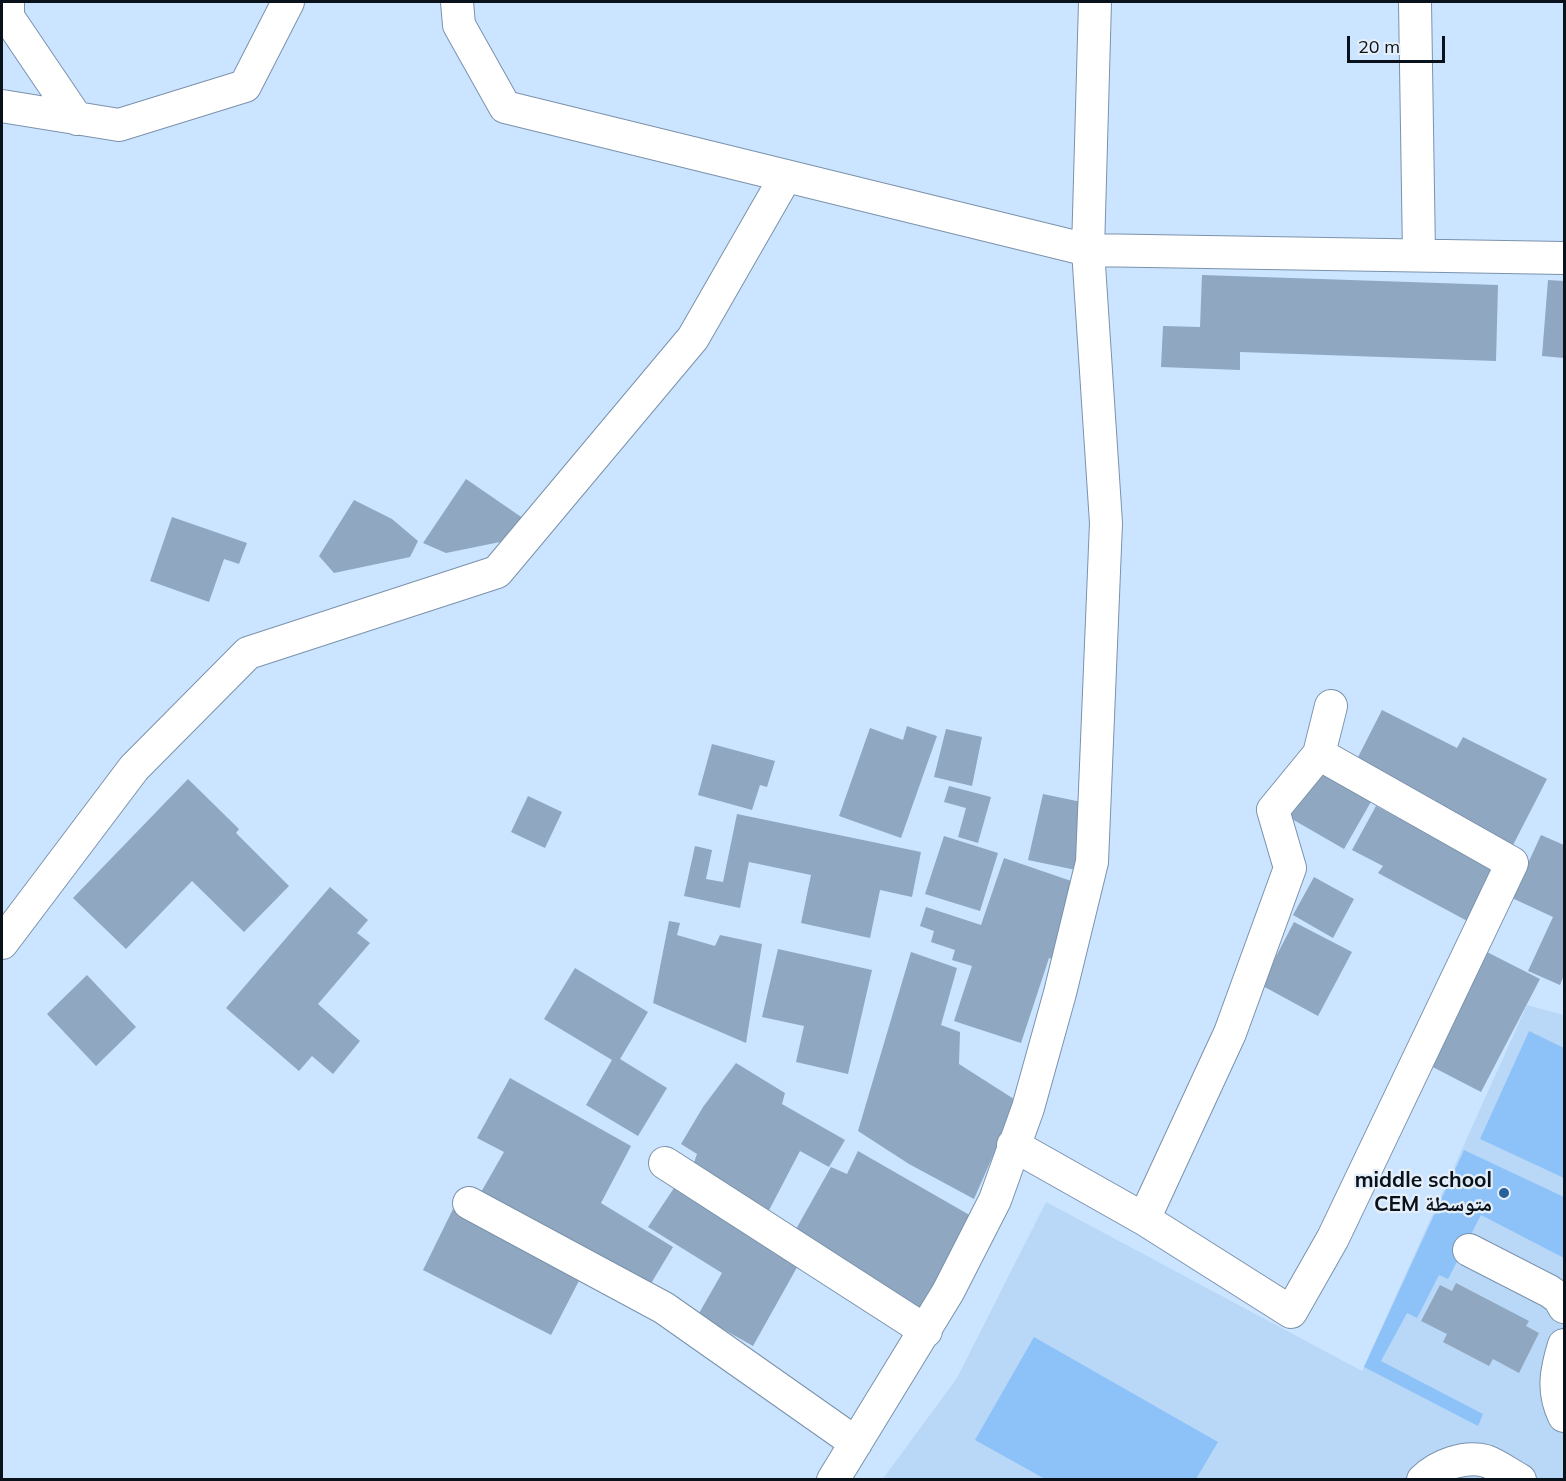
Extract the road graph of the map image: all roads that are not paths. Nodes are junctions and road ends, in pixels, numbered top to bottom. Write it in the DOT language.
graph roads {
  1 [pos="8,2"];
  2 [pos="288,2"];
  3 [pos="457,2"];
  4 [pos="1095,2"];
  5 [pos="1415,2"];
  6 [pos="2,106"];
  7 [pos="77,119"];
  8 [pos="786,176"];
  9 [pos="1088,250"];
  10 [pos="1419,255"];
  11 [pos="1564,258"];
  12 [pos="1331,706"];
  13 [pos="1319,753"];
  14 [pos="2,943"];
  15 [pos="1013,1145"];
  16 [pos="665,1163"];
  17 [pos="469,1203"];
  18 [pos="1144,1220"];
  19 [pos="1469,1250"];
  20 [pos="1564,1307"];
  21 [pos="926,1330"];
  22 [pos="1564,1346"];
  23 [pos="1564,1416"];
  24 [pos="856,1443"];
  25 [pos="833,1479"];
  26 [pos="1423,1479"];
  27 [pos="1520,1479"];
  1 -- 7 [label="street"];
  2 -- 7 [label="street"];
  3 -- 8 [label="street"];
  4 -- 9 [label="street"];
  5 -- 10 [label="street"];
  6 -- 7 [label="street"];
  8 -- 9 [label="street"];
  8 -- 14 [label="street"];
  9 -- 10 [label="street"];
  9 -- 15 [label="street"];
  10 -- 11 [label="street"];
  12 -- 13 [label="street"];
  13 -- 18 [label="street"];
  13 -- 18 [label="street"];
  15 -- 18 [label="street"];
  15 -- 21 [label="street"];
  16 -- 21 [label="street"];
  17 -- 24 [label="street"];
  19 -- 20 [label="street"];
  21 -- 24 [label="street"];
  22 -- 23 [label="street"];
  24 -- 25 [label="street"];
  26 -- 27 [label="street"];
}
